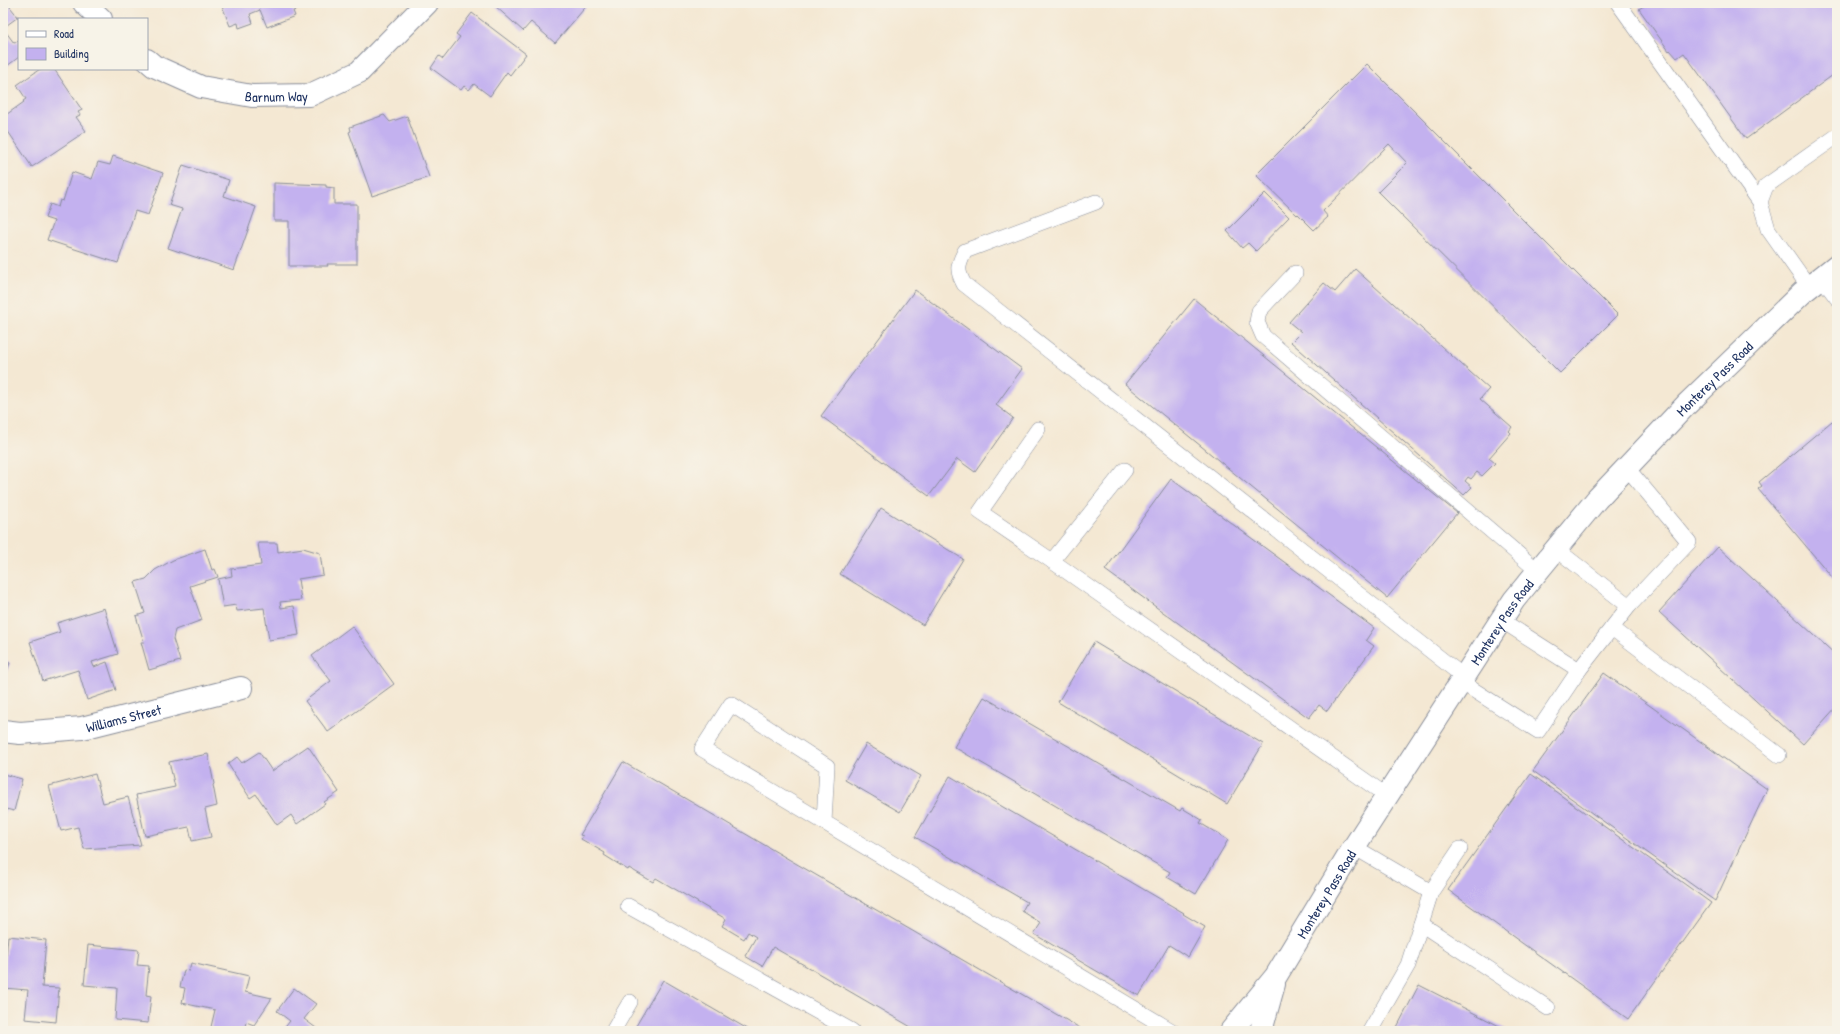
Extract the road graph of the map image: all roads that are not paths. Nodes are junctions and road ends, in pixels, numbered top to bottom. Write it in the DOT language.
graph roads {
  1 [pos="84,3"];
  2 [pos="427,3"];
  3 [pos="1618,3"];
  4 [pos="101,18"];
  5 [pos="148,61"];
  6 [pos="1837,136"];
  7 [pos="1096,202"];
  8 [pos="1760,202"];
  9 [pos="1295,273"];
  10 [pos="1823,276"];
  11 [pos="1837,298"];
  12 [pos="1038,429"];
  13 [pos="1627,468"];
  14 [pos="1126,470"];
  15 [pos="1556,549"];
  16 [pos="1052,561"];
  17 [pos="1538,571"];
  18 [pos="1629,606"];
  19 [pos="1501,620"];
  20 [pos="1612,628"];
  21 [pos="1579,670"];
  22 [pos="1462,680"];
  23 [pos="241,688"];
  24 [pos="3,731"];
  25 [pos="1779,755"];
  26 [pos="1388,796"];
  27 [pos="824,822"];
  28 [pos="1354,847"];
  29 [pos="1460,849"];
  30 [pos="1431,892"];
  31 [pos="628,906"];
  32 [pos="1421,924"];
  33 [pos="1276,976"];
  34 [pos="630,1002"];
  35 [pos="1548,1008"];
  36 [pos="613,1031"];
  37 [pos="852,1031"];
  38 [pos="1172,1031"];
  39 [pos="1231,1031"];
  40 [pos="1261,1031"];
  41 [pos="1370,1031"];
  1 -- 4 [label="main road"];
  2 -- 5 [label="main road, Barnum Way"];
  3 -- 8 [label="lane"];
  6 -- 8 [label="lane"];
  7 -- 22 [label="lane"];
  8 -- 10 [label="lane"];
  9 -- 17 [label="lane"];
  10 -- 11 [label="lane"];
  10 -- 13 [label="main road, Monterey Pass Road"];
  12 -- 16 [label="lane"];
  13 -- 15 [label="main road, Monterey Pass Road"];
  13 -- 18 [label="lane"];
  14 -- 16 [label="lane"];
  15 -- 17 [label="main road, Monterey Pass Road"];
  15 -- 18 [label="lane"];
  16 -- 26 [label="lane"];
  17 -- 19 [label="main road, Monterey Pass Road"];
  18 -- 20 [label="lane"];
  19 -- 21 [label="lane"];
  19 -- 22 [label="main road, Monterey Pass Road"];
  20 -- 21 [label="lane"];
  20 -- 25 [label="lane"];
  21 -- 22 [label="lane"];
  22 -- 26 [label="main road, Monterey Pass Road"];
  23 -- 24 [label="main road, Williams Street"];
  26 -- 28 [label="main road, Monterey Pass Road"];
  27 -- 27 [label="lane"];
  27 -- 38 [label="lane"];
  28 -- 30 [label="lane"];
  28 -- 33 [label="main road, Monterey Pass Road"];
  29 -- 30 [label="lane"];
  30 -- 32 [label="lane"];
  31 -- 37 [label="lane"];
  32 -- 35 [label="lane"];
  32 -- 41 [label="lane"];
  33 -- 39 [label="main road, Monterey Pass Road"];
  33 -- 40 [label="main road"];
  34 -- 36 [label="lane"];
}
